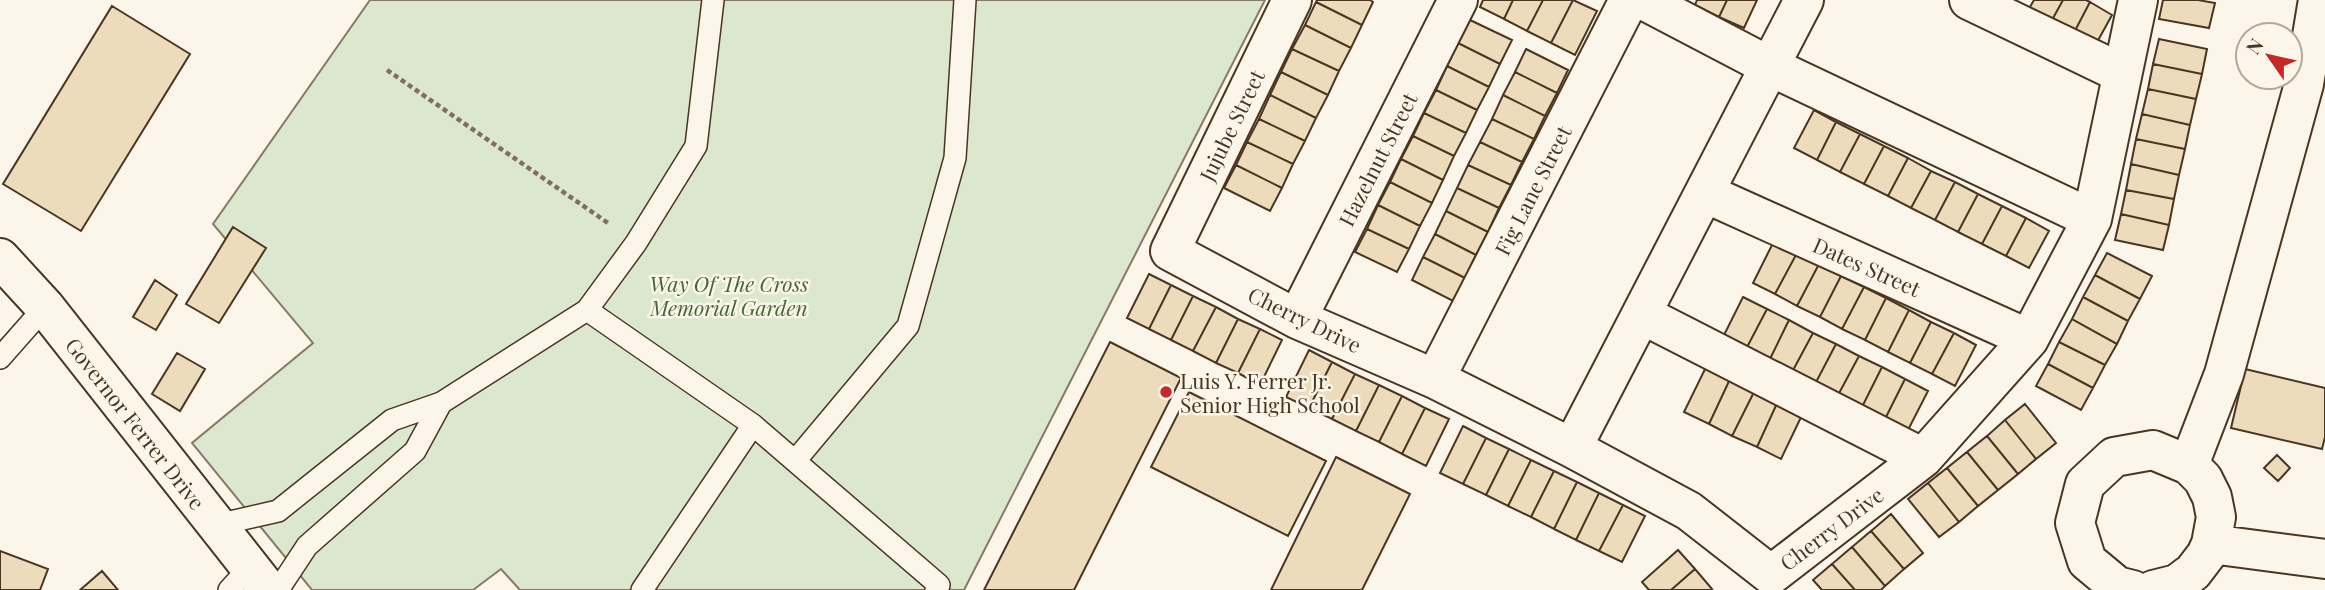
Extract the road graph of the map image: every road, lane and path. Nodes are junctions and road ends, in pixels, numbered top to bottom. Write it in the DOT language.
graph roads {
  1 [pos="713,0"];
  2 [pos="965,0"];
  3 [pos="1292,0"];
  4 [pos="1458,0"];
  5 [pos="1629,0"];
  6 [pos="1643,0"];
  7 [pos="1804,0"];
  8 [pos="1969,0"];
  9 [pos="2138,0"];
  10 [pos="2318,0"];
  11 [pos="1769,66"];
  12 [pos="387,70"];
  13 [pos="2121,73"];
  14 [pos="1705,194"];
  15 [pos="2092,219"];
  16 [pos="636,243"];
  17 [pos="1170,251"];
  18 [pos="0,258"];
  19 [pos="45,307"];
  20 [pos="587,310"];
  21 [pos="1643,315"];
  22 [pos="1297,318"];
  23 [pos="2029,339"];
  24 [pos="0,358"];
  25 [pos="1435,379"];
  26 [pos="441,403"];
  27 [pos="753,425"];
  28 [pos="1572,448"];
  29 [pos="1923,458"];
  30 [pos="795,461"];
  31 [pos="2189,465"];
  32 [pos="217,525"];
  33 [pos="2211,544"];
  34 [pos="2325,559"];
  35 [pos="256,584"];
  36 [pos="2129,589"];
  37 [pos="642,590"];
  38 [pos="936,590"];
  1 -- 16 [label="lane"];
  2 -- 30 [label="lane"];
  3 -- 17 [label="street, Jujube Street"];
  4 -- 22 [label="street, Hazelnut Street"];
  5 -- 25 [label="street, Fig Lane Street"];
  6 -- 11 [label="street"];
  7 -- 11 [label="street"];
  8 -- 13 [label="street"];
  9 -- 13 [label="street, Cherry Drive"];
  10 -- 31 [label="street"];
  11 -- 14 [label="street"];
  11 -- 15 [label="street"];
  12 -- 16 [label="path"];
  13 -- 15 [label="street, Cherry Drive"];
  14 -- 21 [label="street"];
  14 -- 23 [label="street, Dates Street"];
  15 -- 23 [label="street, Cherry Drive"];
  16 -- 20 [label="lane"];
  17 -- 22 [label="street, Cherry Drive"];
  18 -- 19 [label="street, Governor Ferrer Drive"];
  19 -- 24 [label="lane"];
  19 -- 32 [label="street, Governor Ferrer Drive"];
  20 -- 26 [label="lane"];
  20 -- 27 [label="lane"];
  21 -- 28 [label="street"];
  21 -- 29 [label="street"];
  22 -- 25 [label="street, Cherry Drive"];
  23 -- 29 [label="street, Cherry Drive"];
  25 -- 28 [label="street, Cherry Drive"];
  26 -- 32 [label="lane"];
  26 -- 35 [label="lane"];
  27 -- 30 [label="lane"];
  27 -- 37 [label="lane"];
  28 -- 29 [label="street, Cherry Drive"];
  30 -- 38 [label="lane"];
  31 -- 33 [label="street"];
  31 -- 36 [label="street"];
  32 -- 35 [label="street, Governor Ferrer Drive"];
  33 -- 34 [label="street"];
  33 -- 36 [label="street"];
}
